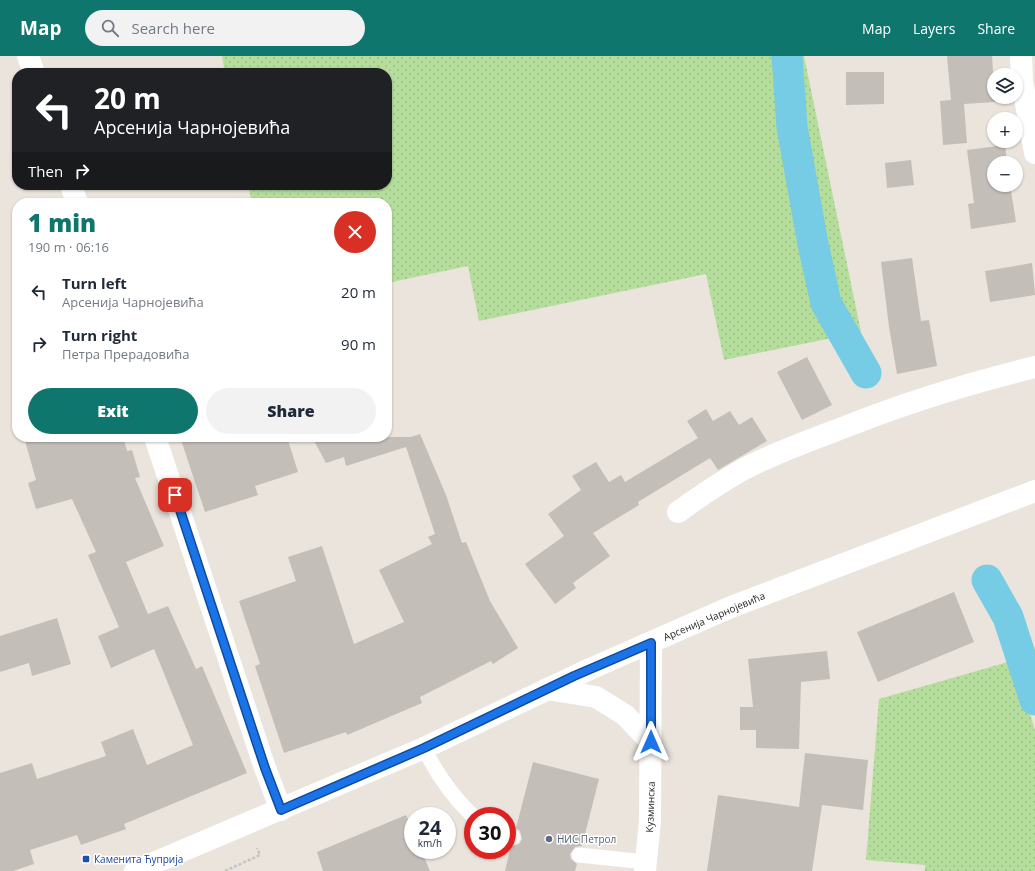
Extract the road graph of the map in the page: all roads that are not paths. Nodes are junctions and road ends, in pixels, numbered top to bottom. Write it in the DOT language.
graph roads {
  1 [pos="28,56"];
  2 [pos="1021,56"];
  3 [pos="32,68"];
  4 [pos="1035,154"];
  5 [pos="1035,367"];
  6 [pos="157,442"];
  7 [pos="1035,491"];
  8 [pos="678,512"];
  9 [pos="651,643"];
  10 [pos="547,689"];
  11 [pos="651,742"];
  12 [pos="424,748"];
  13 [pos="464,808"];
  14 [pos="281,810"];
  15 [pos="579,855"];
  16 [pos="646,867"];
  17 [pos="135,871"];
  1 -- 3 [label="street"];
  2 -- 4 [label="street"];
  5 -- 8 [label="street"];
  6 -- 14 [label="street"];
  7 -- 9 [label="street, Арсенија Чарнојевића"];
  9 -- 10 [label="street, Арсенија Чарнојевића"];
  9 -- 11 [label="street, Кузминска"];
  10 -- 11 [label="street"];
  10 -- 12 [label="street, Арсенија Чарнојевића"];
  11 -- 16 [label="street, Кузминска"];
  12 -- 13 [label="lane"];
  12 -- 14 [label="street, Арсенија Чарнојевића"];
  14 -- 17 [label="street, Арсенија Чарнојевића"];
  15 -- 16 [label="lane"];
}
